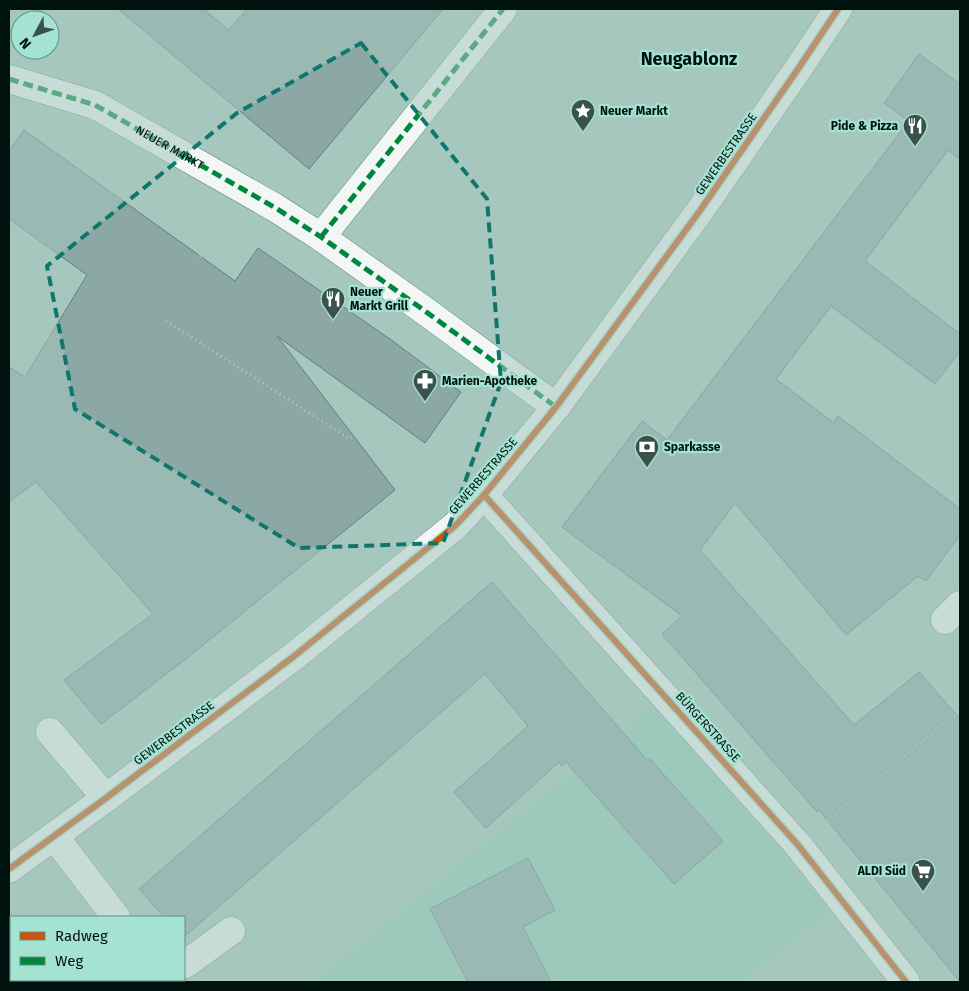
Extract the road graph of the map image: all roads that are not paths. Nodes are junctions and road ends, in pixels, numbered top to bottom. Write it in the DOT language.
graph roads {
  1 [pos="503,9"];
  2 [pos="838,9"];
  3 [pos="9,79"];
  4 [pos="321,237"];
  5 [pos="556,407"];
  6 [pos="484,495"];
  7 [pos="50,732"];
  8 [pos="106,798"];
  9 [pos="54,836"];
  10 [pos="9,869"];
  11 [pos="115,916"];
  12 [pos="231,931"];
  13 [pos="185,964"];
  14 [pos="906,982"];
  1 -- 4 [label="street"];
  2 -- 5 [label="street, GEWERBESTRASSE"];
  3 -- 4 [label="street, NEUER MARKT"];
  4 -- 5 [label="street, NEUER MARKT"];
  5 -- 6 [label="street, GEWERBESTRASSE"];
  6 -- 8 [label="street, GEWERBESTRASSE"];
  6 -- 14 [label="street, BÜRGERSTRASSE"];
  7 -- 8 [label="street"];
  8 -- 9 [label="street, GEWERBESTRASSE"];
  9 -- 10 [label="street, GEWERBESTRASSE"];
  9 -- 11 [label="street"];
  12 -- 13 [label="street"];
}
